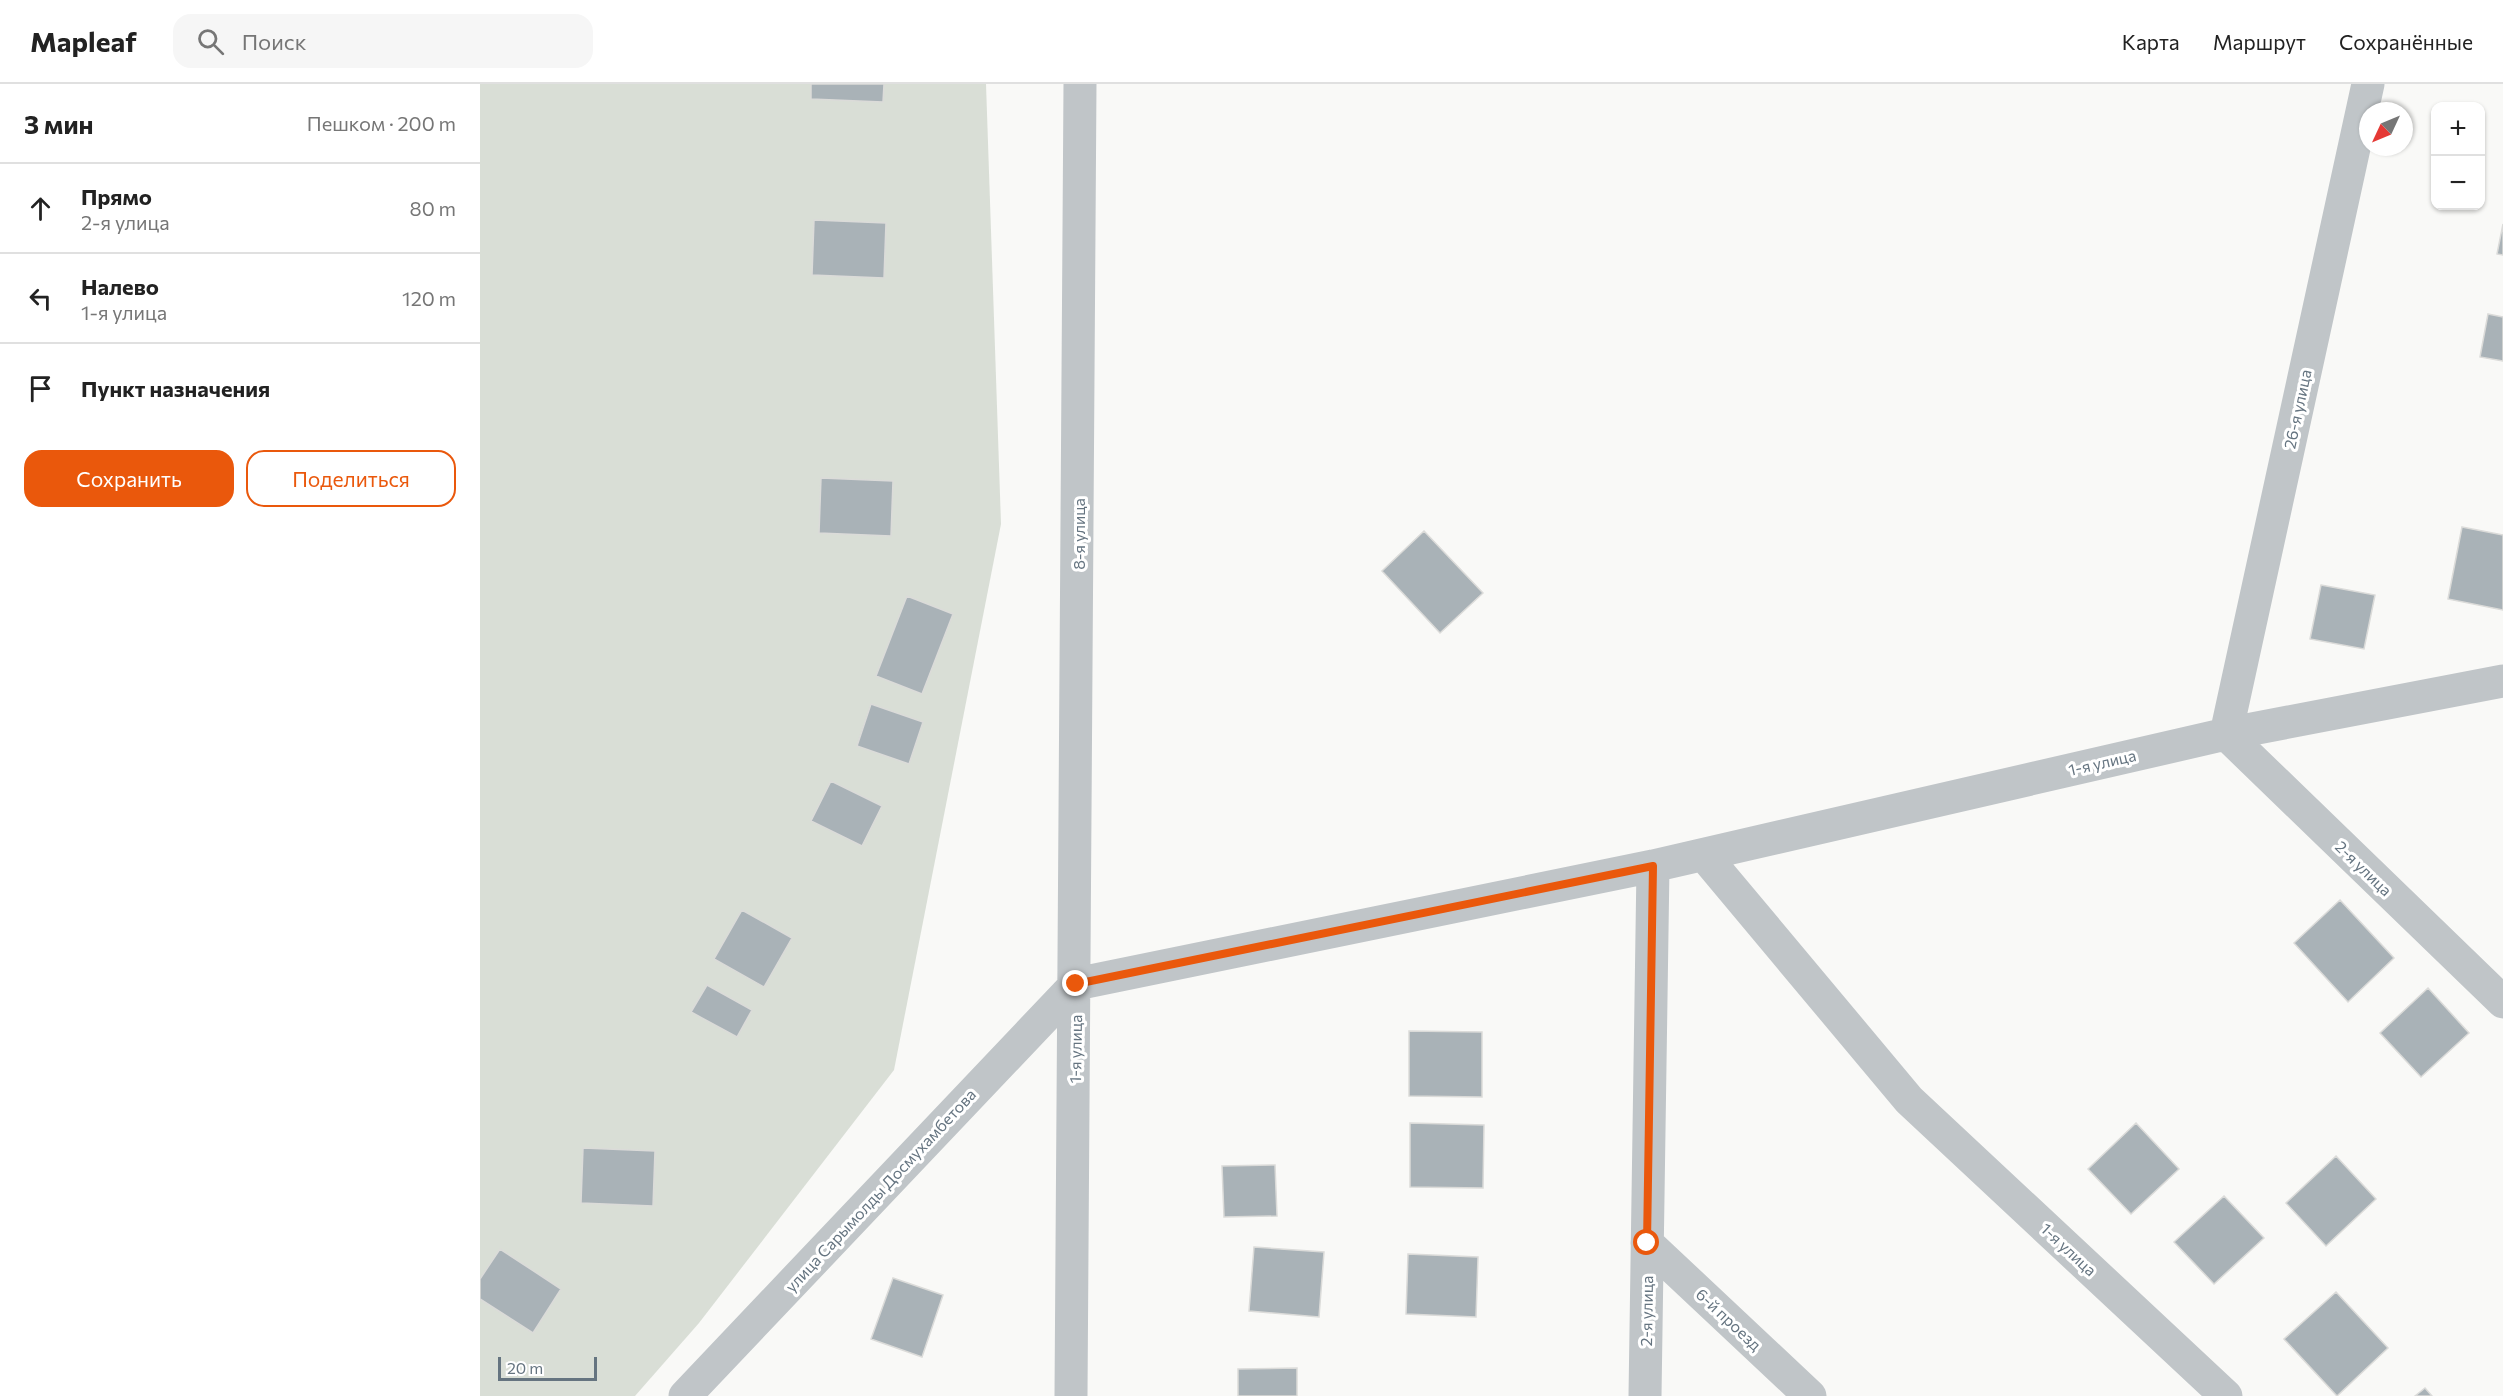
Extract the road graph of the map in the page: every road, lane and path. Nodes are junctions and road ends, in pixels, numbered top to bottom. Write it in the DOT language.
graph roads {
  1 [pos="1080,84"];
  2 [pos="2368,84"];
  3 [pos="2503,681"];
  4 [pos="2226,734"];
  5 [pos="1704,855"];
  6 [pos="1653,866"];
  7 [pos="1076,984"];
  8 [pos="2503,1002"];
  9 [pos="1647,1243"];
  10 [pos="685,1396"];
  11 [pos="1071,1396"];
  12 [pos="1645,1396"];
  13 [pos="1810,1396"];
  14 [pos="2226,1396"];
  1 -- 7 [label="street, 8-я улица"];
  2 -- 4 [label="street, 26-я улица"];
  3 -- 4 [label="street, 1-я улица"];
  4 -- 5 [label="street, 1-я улица"];
  4 -- 8 [label="street, 2-я улица"];
  5 -- 6 [label="street, 1-я улица"];
  5 -- 14 [label="street, 1-я улица"];
  6 -- 7 [label="street, 1-я улица"];
  6 -- 9 [label="street, 2-я улица"];
  7 -- 10 [label="street, улица Сарымолды Досмухамбетова"];
  7 -- 11 [label="street, 1-я улица"];
  9 -- 12 [label="street, 2-я улица"];
  9 -- 13 [label="street, 6-й проезд"];
}
